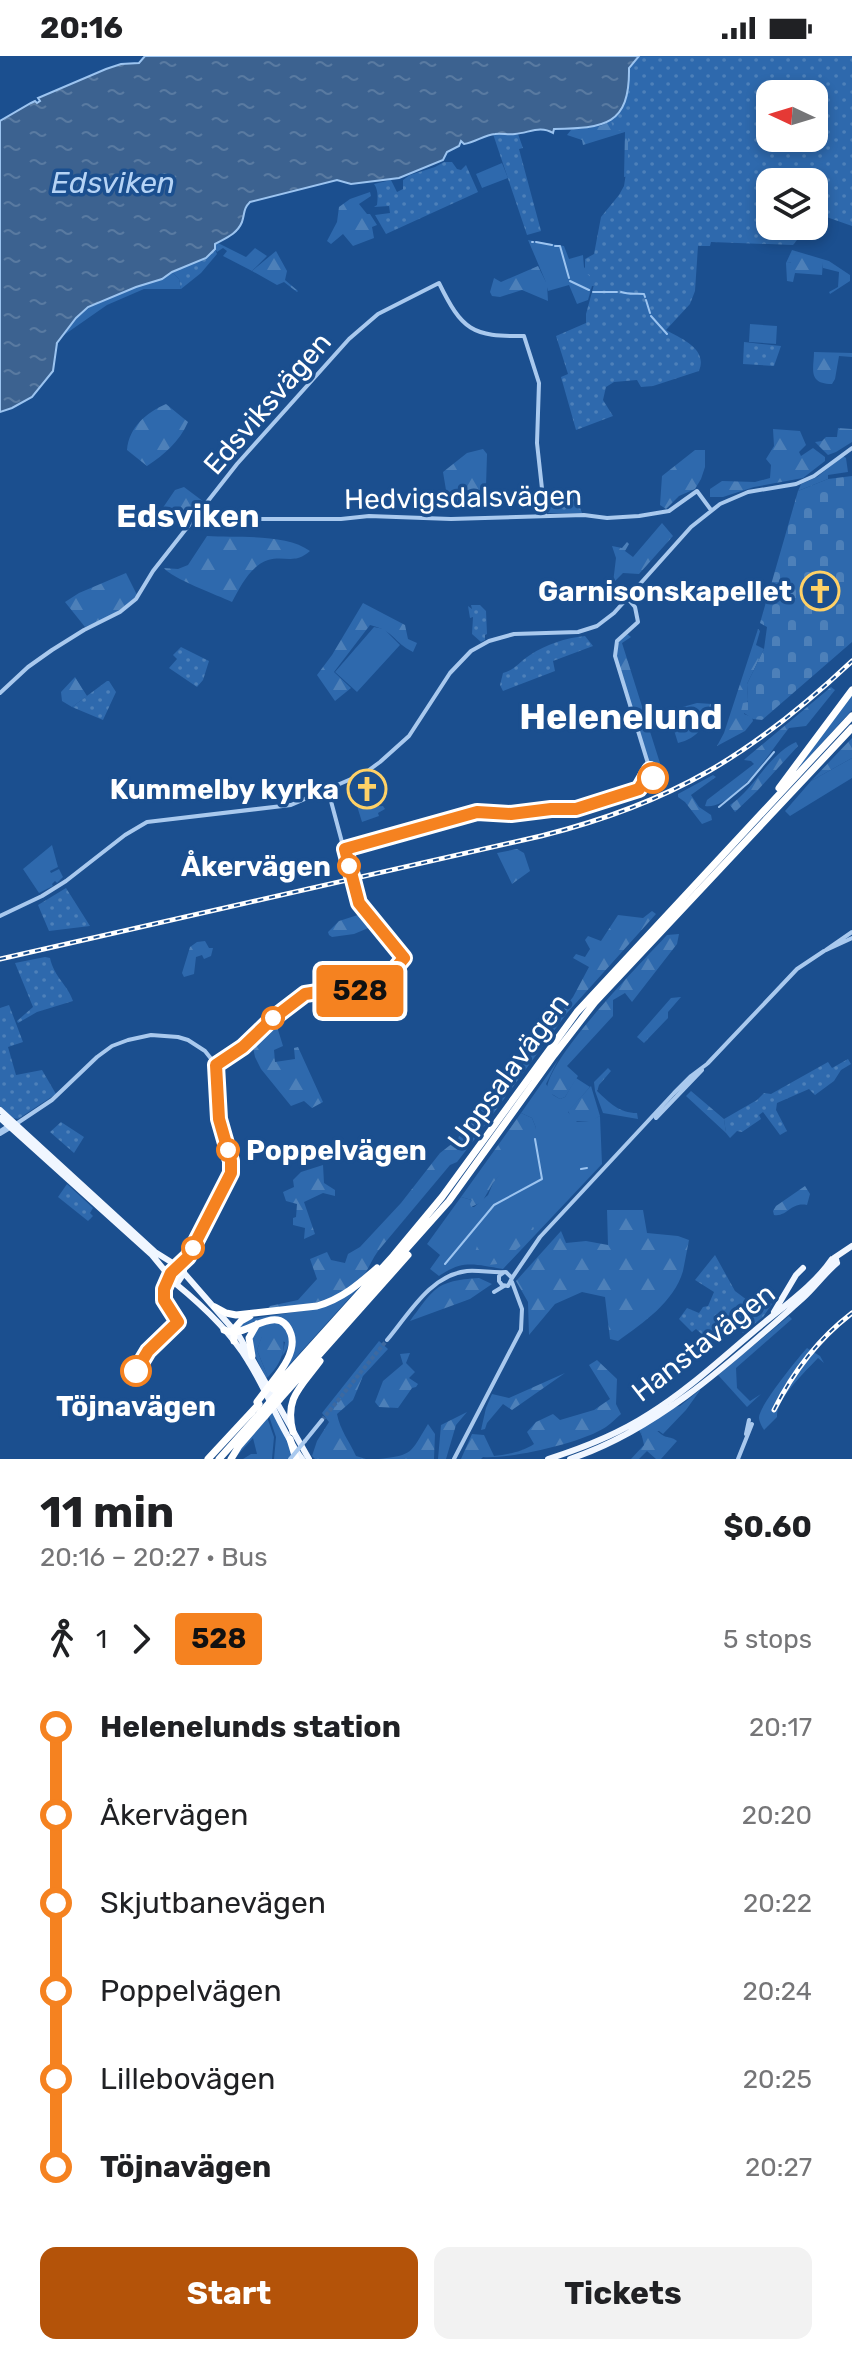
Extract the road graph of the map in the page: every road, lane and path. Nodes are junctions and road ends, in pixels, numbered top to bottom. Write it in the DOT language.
graph roads {
  1 [pos="852,448"];
  2 [pos="711,510"];
  3 [pos="199,514"];
  4 [pos="545,516"];
  5 [pos="628,599"];
  6 [pos="852,690"];
  7 [pos="0,693"];
  8 [pos="852,716"];
  9 [pos="852,729"];
  10 [pos="650,770"];
  11 [pos="328,790"];
  12 [pos="755,821"];
  13 [pos="350,872"];
  14 [pos="353,882"];
  15 [pos="0,916"];
  16 [pos="852,932"];
  17 [pos="852,938"];
  18 [pos="822,952"];
  19 [pos="216,1065"];
  20 [pos="0,1110"];
  21 [pos="0,1118"];
  22 [pos="12,1125"];
  23 [pos="0,1132"];
  24 [pos="431,1211"];
  25 [pos="427,1227"];
  26 [pos="852,1247"];
  27 [pos="834,1262"];
  28 [pos="803,1268"];
  29 [pos="182,1269"];
  30 [pos="488,1272"];
  31 [pos="170,1277"];
  32 [pos="499,1280"];
  33 [pos="508,1280"];
  34 [pos="176,1284"];
  35 [pos="215,1307"];
  36 [pos="259,1314"];
  37 [pos="766,1321"];
  38 [pos="258,1323"];
  39 [pos="224,1330"];
  40 [pos="235,1334"];
  41 [pos="340,1334"];
  42 [pos="387,1340"];
  43 [pos="747,1341"];
  44 [pos="252,1356"];
  45 [pos="275,1392"];
  46 [pos="261,1408"];
  47 [pos="322,1420"];
  48 [pos="750,1422"];
  49 [pos="291,1436"];
  50 [pos="208,1459"];
  51 [pos="219,1459"];
  52 [pos="231,1459"];
  53 [pos="290,1459"];
  54 [pos="296,1459"];
  55 [pos="302,1459"];
  56 [pos="309,1459"];
  57 [pos="454,1459"];
  58 [pos="548,1459"];
  59 [pos="570,1459"];
  60 [pos="738,1459"];
  1 -- 2 [label="street"];
  2 -- 4 [label="street, Hedvigsdalsvägen"];
  2 -- 5 [label="street"];
  3 -- 4 [label="street, Hedvigsdalsvägen"];
  3 -- 4 [label="street, Edsviksvägen"];
  3 -- 7 [label="street, Edsviksvägen"];
  5 -- 10 [label="street"];
  5 -- 11 [label="street"];
  6 -- 12 [label="highway"];
  8 -- 12 [label="highway, Uppsalavägen"];
  9 -- 25 [label="highway, Uppsalavägen"];
  11 -- 13 [label="street"];
  11 -- 15 [label="street"];
  12 -- 24 [label="highway, Uppsalavägen"];
  14 -- 19 [label="street"];
  16 -- 18 [label="street"];
  17 -- 18 [label="street"];
  18 -- 33 [label="street"];
  19 -- 22 [label="street"];
  19 -- 29 [label="street"];
  20 -- 22 [label="main road"];
  21 -- 22 [label="main road"];
  22 -- 23 [label="street"];
  22 -- 29 [label="main road"];
  22 -- 31 [label="main road"];
  24 -- 36 [label="highway"];
  24 -- 45 [label="highway, Uppsalavägen"];
  25 -- 41 [label="highway"];
  25 -- 45 [label="highway, Uppsalavägen"];
  26 -- 27 [label="main road, Hanstavägen"];
  27 -- 37 [label="main road, Hanstavägen"];
  27 -- 43 [label="main road, Hanstavägen"];
  28 -- 37 [label="main road"];
  29 -- 31 [label="main road"];
  29 -- 34 [label="main road"];
  29 -- 35 [label="main road"];
  30 -- 32 [label="street"];
  30 -- 33 [label="street"];
  30 -- 42 [label="street"];
  31 -- 34 [label="main road"];
  32 -- 33 [label="street"];
  32 -- 33 [label="street"];
  32 -- 33 [label="street"];
  33 -- 57 [label="street"];
  34 -- 39 [label="main road"];
  35 -- 36 [label="highway"];
  35 -- 40 [label="main road"];
  36 -- 40 [label="highway"];
  37 -- 43 [label="main road, Hanstavägen"];
  38 -- 40 [label="highway"];
  38 -- 44 [label="highway"];
  38 -- 45 [label="highway"];
  39 -- 40 [label="highway"];
  40 -- 44 [label="main road"];
  40 -- 49 [label="main road"];
  41 -- 45 [label="highway"];
  41 -- 49 [label="highway"];
  43 -- 58 [label="main road, Hanstavägen"];
  43 -- 59 [label="main road, Hanstavägen"];
  44 -- 49 [label="main road"];
  45 -- 46 [label="highway, bridge"];
  45 -- 46 [label="highway, Uppsalavägen, bridge"];
  46 -- 50 [label="highway, Uppsalavägen"];
  46 -- 51 [label="highway, Uppsalavägen"];
  46 -- 52 [label="highway"];
  47 -- 53 [label="street, bridge"];
  48 -- 60 [label="street"];
  49 -- 54 [label="highway"];
  49 -- 55 [label="main road"];
  49 -- 56 [label="main road"];
}
